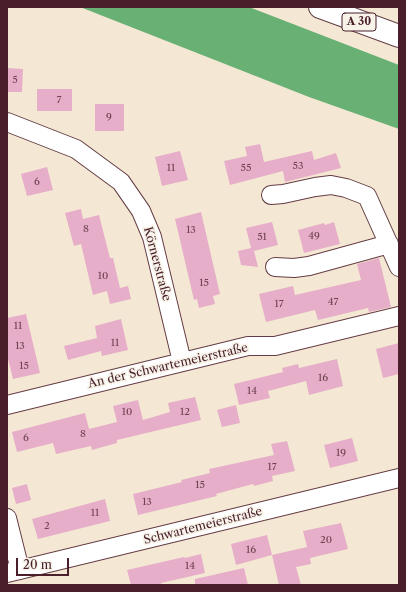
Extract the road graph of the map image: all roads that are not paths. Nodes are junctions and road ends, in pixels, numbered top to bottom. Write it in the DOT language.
graph roads {
  1 [pos="320,7"];
  2 [pos="399,36"];
  3 [pos="7,122"];
  4 [pos="271,195"];
  5 [pos="389,244"];
  6 [pos="275,267"];
  7 [pos="399,267"];
  8 [pos="399,316"];
  9 [pos="182,362"];
  10 [pos="7,405"];
  11 [pos="399,478"];
  12 [pos="7,518"];
  13 [pos="13,571"];
  1 -- 2 [label="highway, A 30"];
  3 -- 9 [label="street, Körnerstraße"];
  4 -- 5 [label="street"];
  5 -- 6 [label="street"];
  5 -- 7 [label="street"];
  8 -- 9 [label="street, An der Schwartemeierstraße"];
  9 -- 10 [label="street, An der Schwartemeierstraße"];
  11 -- 13 [label="street, Schwartemeierstraße"];
  12 -- 13 [label="street"];
}
